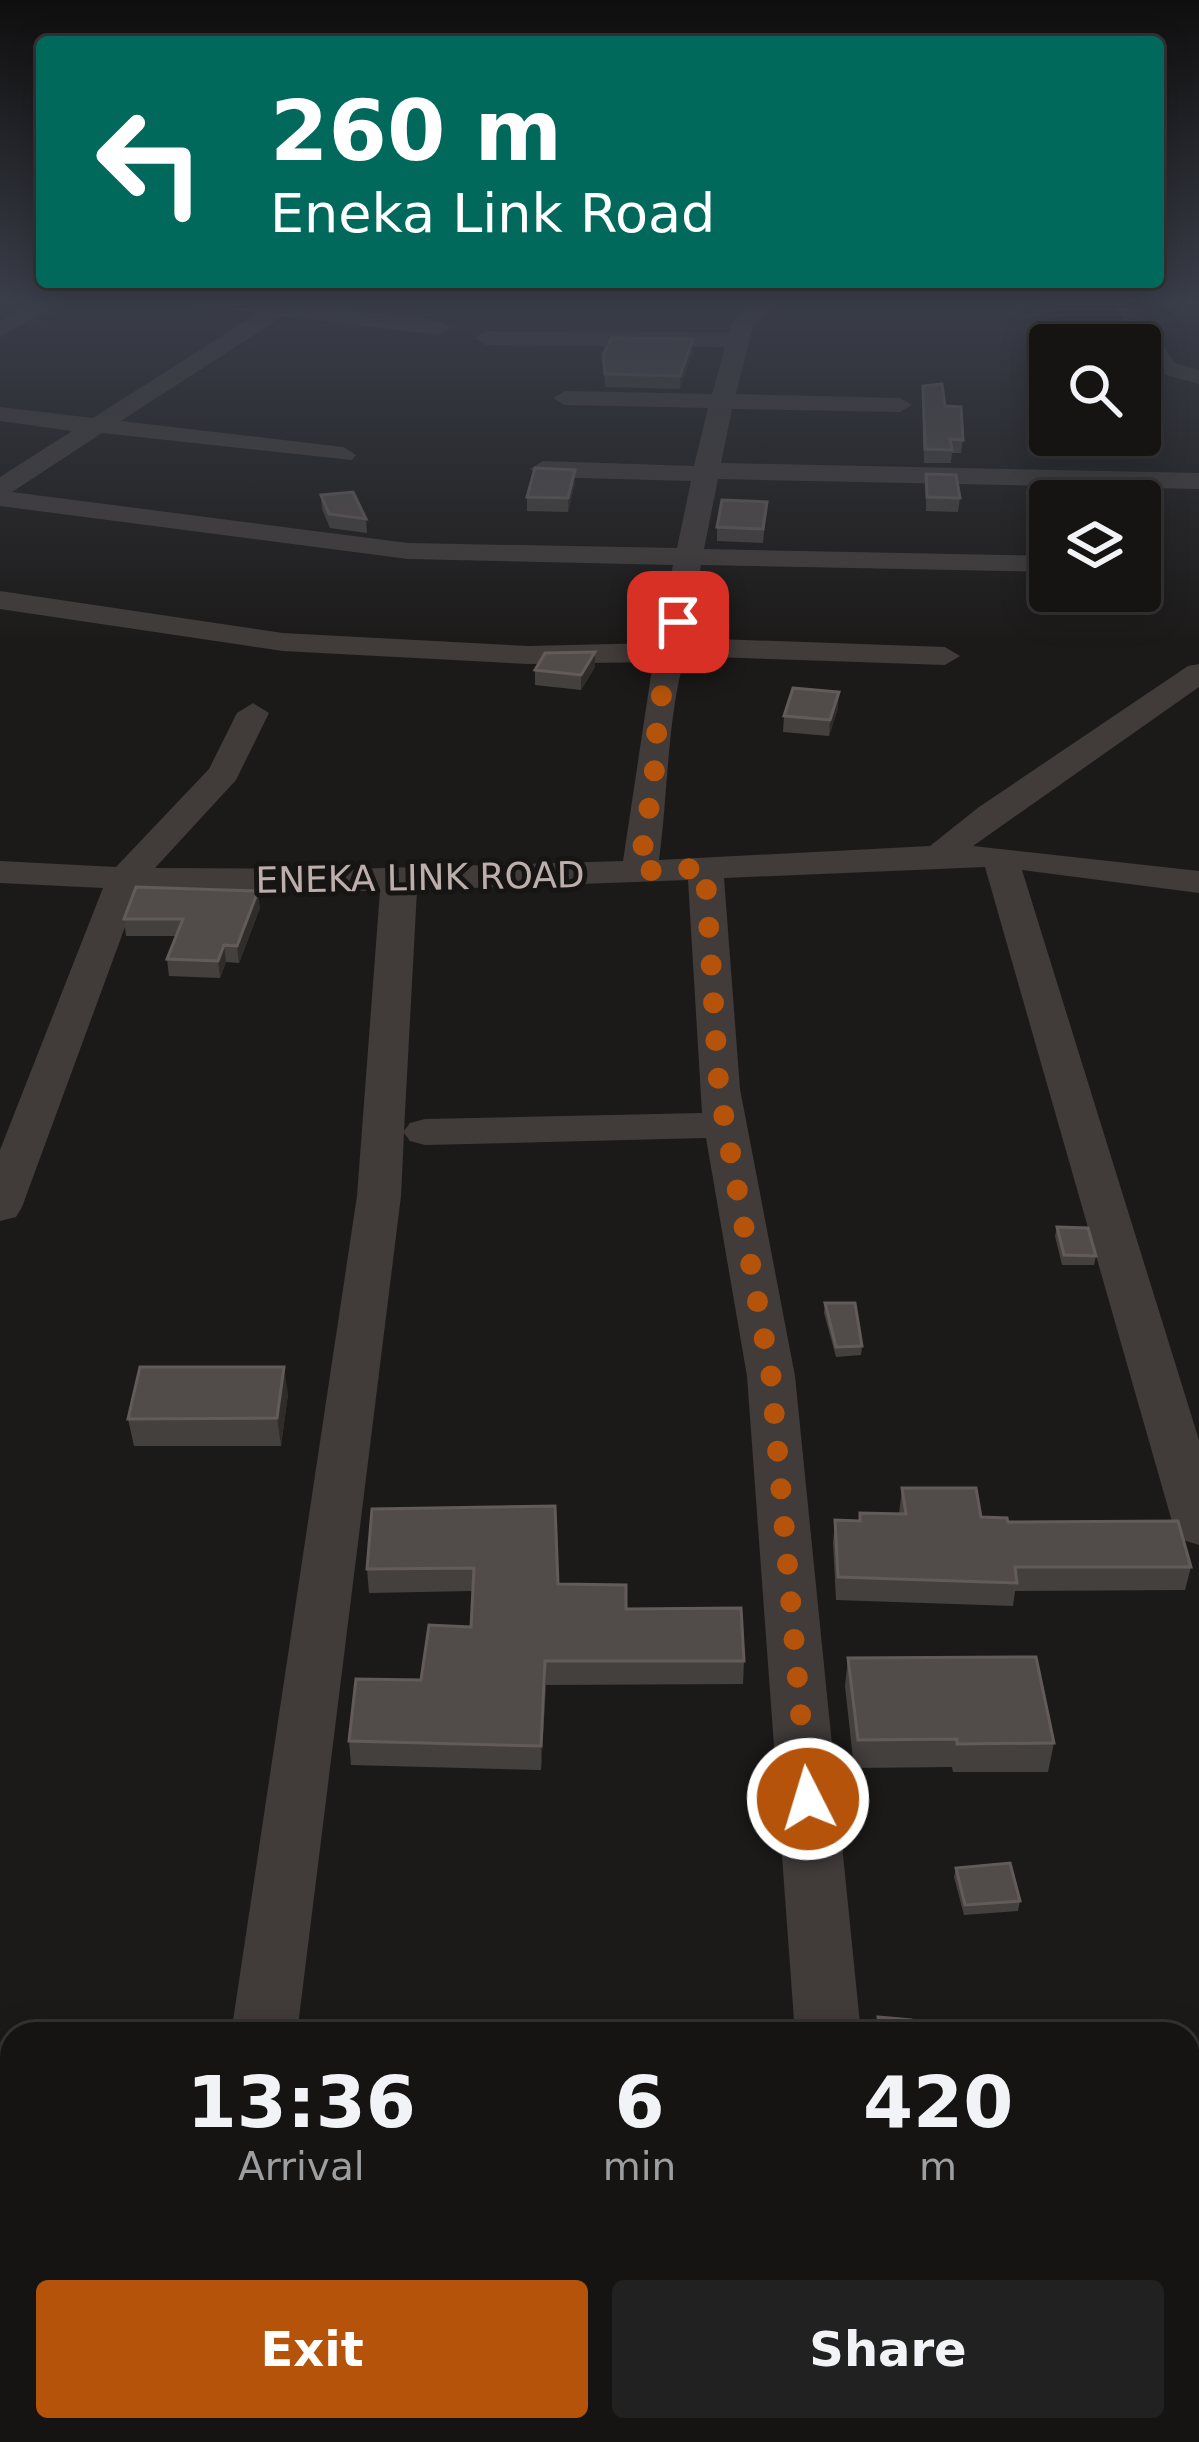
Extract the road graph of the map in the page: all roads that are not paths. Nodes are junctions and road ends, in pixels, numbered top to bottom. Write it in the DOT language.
graph roads {
  1 [pos="0,414"];
  2 [pos="112,414"];
  3 [pos="720,414"];
  4 [pos="93,426"];
  5 [pos="343,455"];
  6 [pos="543,469"];
  7 [pos="709,472"];
  8 [pos="1199,481"];
  9 [pos="0,488"];
  10 [pos="0,498"];
  11 [pos="691,555"];
  12 [pos="1029,563"];
  13 [pos="0,600"];
  14 [pos="674,650"];
  15 [pos="946,656"];
  16 [pos="1199,674"];
  17 [pos="253,713"];
  18 [pos="939,856"];
  19 [pos="1000,857"];
  20 [pos="705,868"];
  21 [pos="639,871"];
  22 [pos="0,872"];
  23 [pos="124,880"];
  24 [pos="1199,882"];
  25 [pos="399,883"];
  26 [pos="726,1125"];
  27 [pos="425,1132"];
  28 [pos="0,1207"];
  29 [pos="1199,1525"];
  30 [pos="266,2022"];
  31 [pos="827,2022"];
  1 -- 4 [label="street"];
  2 -- 4 [label="street"];
  3 -- 7 [label="street"];
  4 -- 5 [label="street"];
  4 -- 9 [label="street"];
  6 -- 7 [label="street"];
  7 -- 8 [label="street"];
  7 -- 11 [label="street"];
  10 -- 11 [label="street"];
  11 -- 12 [label="street"];
  11 -- 14 [label="street"];
  13 -- 14 [label="street"];
  14 -- 15 [label="street"];
  14 -- 21 [label="street"];
  16 -- 18 [label="street"];
  17 -- 23 [label="street"];
  18 -- 19 [label="street, ENEKA LINK ROAD"];
  18 -- 20 [label="street, ENEKA LINK ROAD"];
  19 -- 24 [label="street, ENEKA LINK ROAD"];
  19 -- 29 [label="street"];
  20 -- 21 [label="street, ENEKA LINK ROAD"];
  20 -- 26 [label="street"];
  21 -- 25 [label="street, ENEKA LINK ROAD"];
  22 -- 23 [label="street, ENEKA LINK ROAD"];
  23 -- 25 [label="street, ENEKA LINK ROAD"];
  23 -- 28 [label="street"];
  25 -- 30 [label="street"];
  26 -- 27 [label="street"];
  26 -- 31 [label="street"];
}
